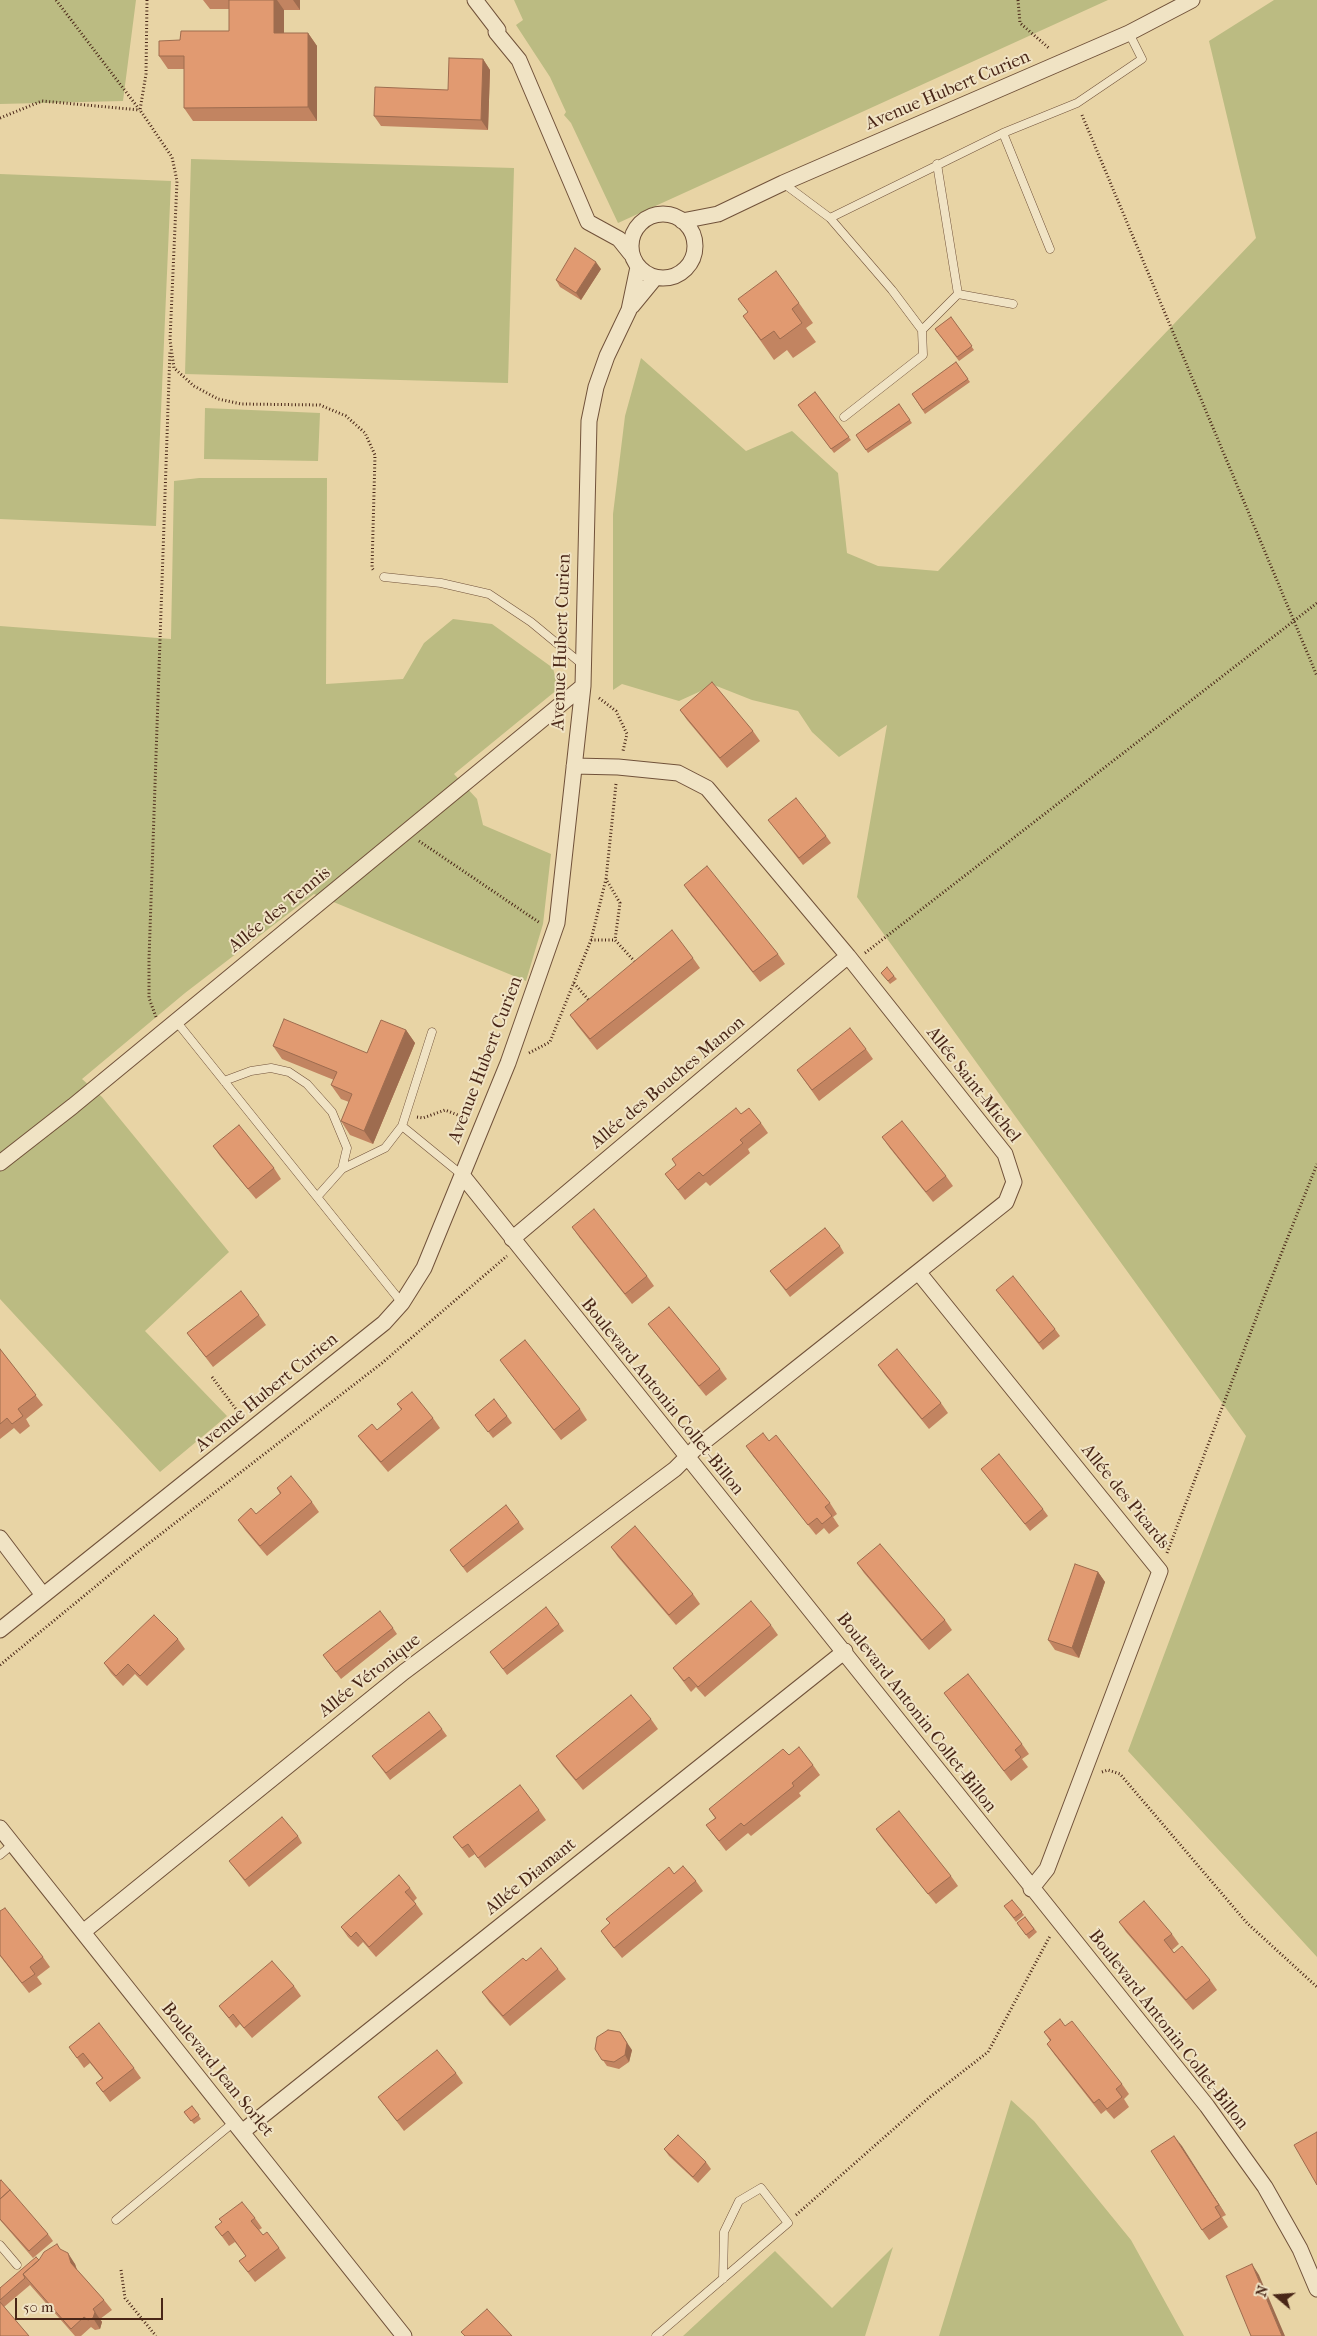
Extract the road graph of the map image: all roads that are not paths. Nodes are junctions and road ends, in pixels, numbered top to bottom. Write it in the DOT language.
graph roads {
  1 [pos="475,0"];
  2 [pos="1192,0"];
  3 [pos="1129,33"];
  4 [pos="1003,132"];
  5 [pos="937,164"];
  6 [pos="783,183"];
  7 [pos="718,214"];
  8 [pos="830,218"];
  9 [pos="682,221"];
  10 [pos="638,226"];
  11 [pos="619,239"];
  12 [pos="694,242"];
  13 [pos="1050,249"];
  14 [pos="635,261"];
  15 [pos="655,278"];
  16 [pos="958,294"];
  17 [pos="1013,304"];
  18 [pos="629,310"];
  19 [pos="922,330"];
  20 [pos="844,417"];
  21 [pos="384,578"];
  22 [pos="583,665"];
  23 [pos="583,686"];
  24 [pos="574,766"];
  25 [pos="850,960"];
  26 [pos="170,1025"];
  27 [pos="432,1032"];
  28 [pos="224,1081"];
  29 [pos="402,1126"];
  30 [pos="0,1163"];
  31 [pos="342,1169"];
  32 [pos="462,1175"];
  33 [pos="317,1196"];
  34 [pos="515,1243"];
  35 [pos="919,1273"];
  36 [pos="402,1302"];
  37 [pos="686,1457"];
  38 [pos="0,1538"];
  39 [pos="43,1595"];
  40 [pos="0,1630"];
  41 [pos="844,1651"];
  42 [pos="0,1828"];
  43 [pos="13,1844"];
  44 [pos="0,1855"];
  45 [pos="1031,1889"];
  46 [pos="83,1932"];
  47 [pos="238,2127"];
  48 [pos="116,2220"];
  49 [pos="0,2245"];
  50 [pos="17,2265"];
  51 [pos="723,2279"];
  52 [pos="1317,2289"];
  53 [pos="404,2336"];
  54 [pos="656,2336"];
  1 -- 11 [label="street"];
  2 -- 3 [label="street, Avenue Hubert Curien"];
  3 -- 4 [label="lane"];
  3 -- 6 [label="street, Avenue Hubert Curien"];
  4 -- 5 [label="lane"];
  4 -- 13 [label="lane"];
  5 -- 8 [label="lane"];
  5 -- 16 [label="lane"];
  6 -- 7 [label="street, Avenue Hubert Curien"];
  6 -- 8 [label="lane"];
  7 -- 9 [label="street, Avenue Hubert Curien"];
  7 -- 12 [label="street, Avenue Hubert Curien"];
  8 -- 19 [label="lane"];
  9 -- 10 [label="street"];
  9 -- 12 [label="street"];
  10 -- 11 [label="street"];
  10 -- 14 [label="street"];
  11 -- 14 [label="street"];
  12 -- 15 [label="street"];
  14 -- 15 [label="street"];
  14 -- 18 [label="street, Avenue Hubert Curien"];
  15 -- 18 [label="street, Avenue Hubert Curien"];
  16 -- 17 [label="lane"];
  16 -- 19 [label="lane"];
  18 -- 22 [label="street, Avenue Hubert Curien"];
  19 -- 20 [label="lane"];
  21 -- 22 [label="lane"];
  22 -- 23 [label="street, Avenue Hubert Curien"];
  23 -- 24 [label="street, Avenue Hubert Curien"];
  23 -- 26 [label="street, Allée des Tennis"];
  24 -- 25 [label="street, Allée Saint-Michel"];
  24 -- 32 [label="street, Avenue Hubert Curien"];
  25 -- 34 [label="street, Allée des Bouches Manon"];
  25 -- 35 [label="street, Allée Saint-Michel"];
  26 -- 28 [label="lane"];
  26 -- 30 [label="street, Allée des Tennis"];
  27 -- 29 [label="lane"];
  28 -- 31 [label="lane"];
  28 -- 33 [label="lane"];
  29 -- 31 [label="lane"];
  29 -- 32 [label="lane"];
  31 -- 33 [label="lane"];
  32 -- 34 [label="street, Boulevard Antonin Collet-Billon"];
  32 -- 36 [label="street, Avenue Hubert Curien"];
  33 -- 36 [label="lane"];
  34 -- 37 [label="street, Boulevard Antonin Collet-Billon"];
  35 -- 37 [label="street, Allée Saint-Michel"];
  35 -- 45 [label="street, Allée des Picards"];
  36 -- 39 [label="street, Avenue Hubert Curien"];
  37 -- 41 [label="street, Boulevard Antonin Collet-Billon"];
  37 -- 46 [label="street, Allée Véronique"];
  38 -- 39 [label="street"];
  39 -- 40 [label="street, Avenue Hubert Curien"];
  41 -- 45 [label="street, Boulevard Antonin Collet-Billon"];
  41 -- 47 [label="street, Allée Diamant"];
  42 -- 43 [label="street, Boulevard Jean Sorlet"];
  43 -- 44 [label="lane"];
  43 -- 46 [label="street, Boulevard Jean Sorlet"];
  45 -- 52 [label="street, Boulevard Antonin Collet-Billon"];
  46 -- 47 [label="street, Boulevard Jean Sorlet"];
  47 -- 48 [label="lane"];
  47 -- 53 [label="street, Boulevard Jean Sorlet"];
  49 -- 50 [label="lane"];
  51 -- 51 [label="lane"];
  51 -- 54 [label="lane"];
}
